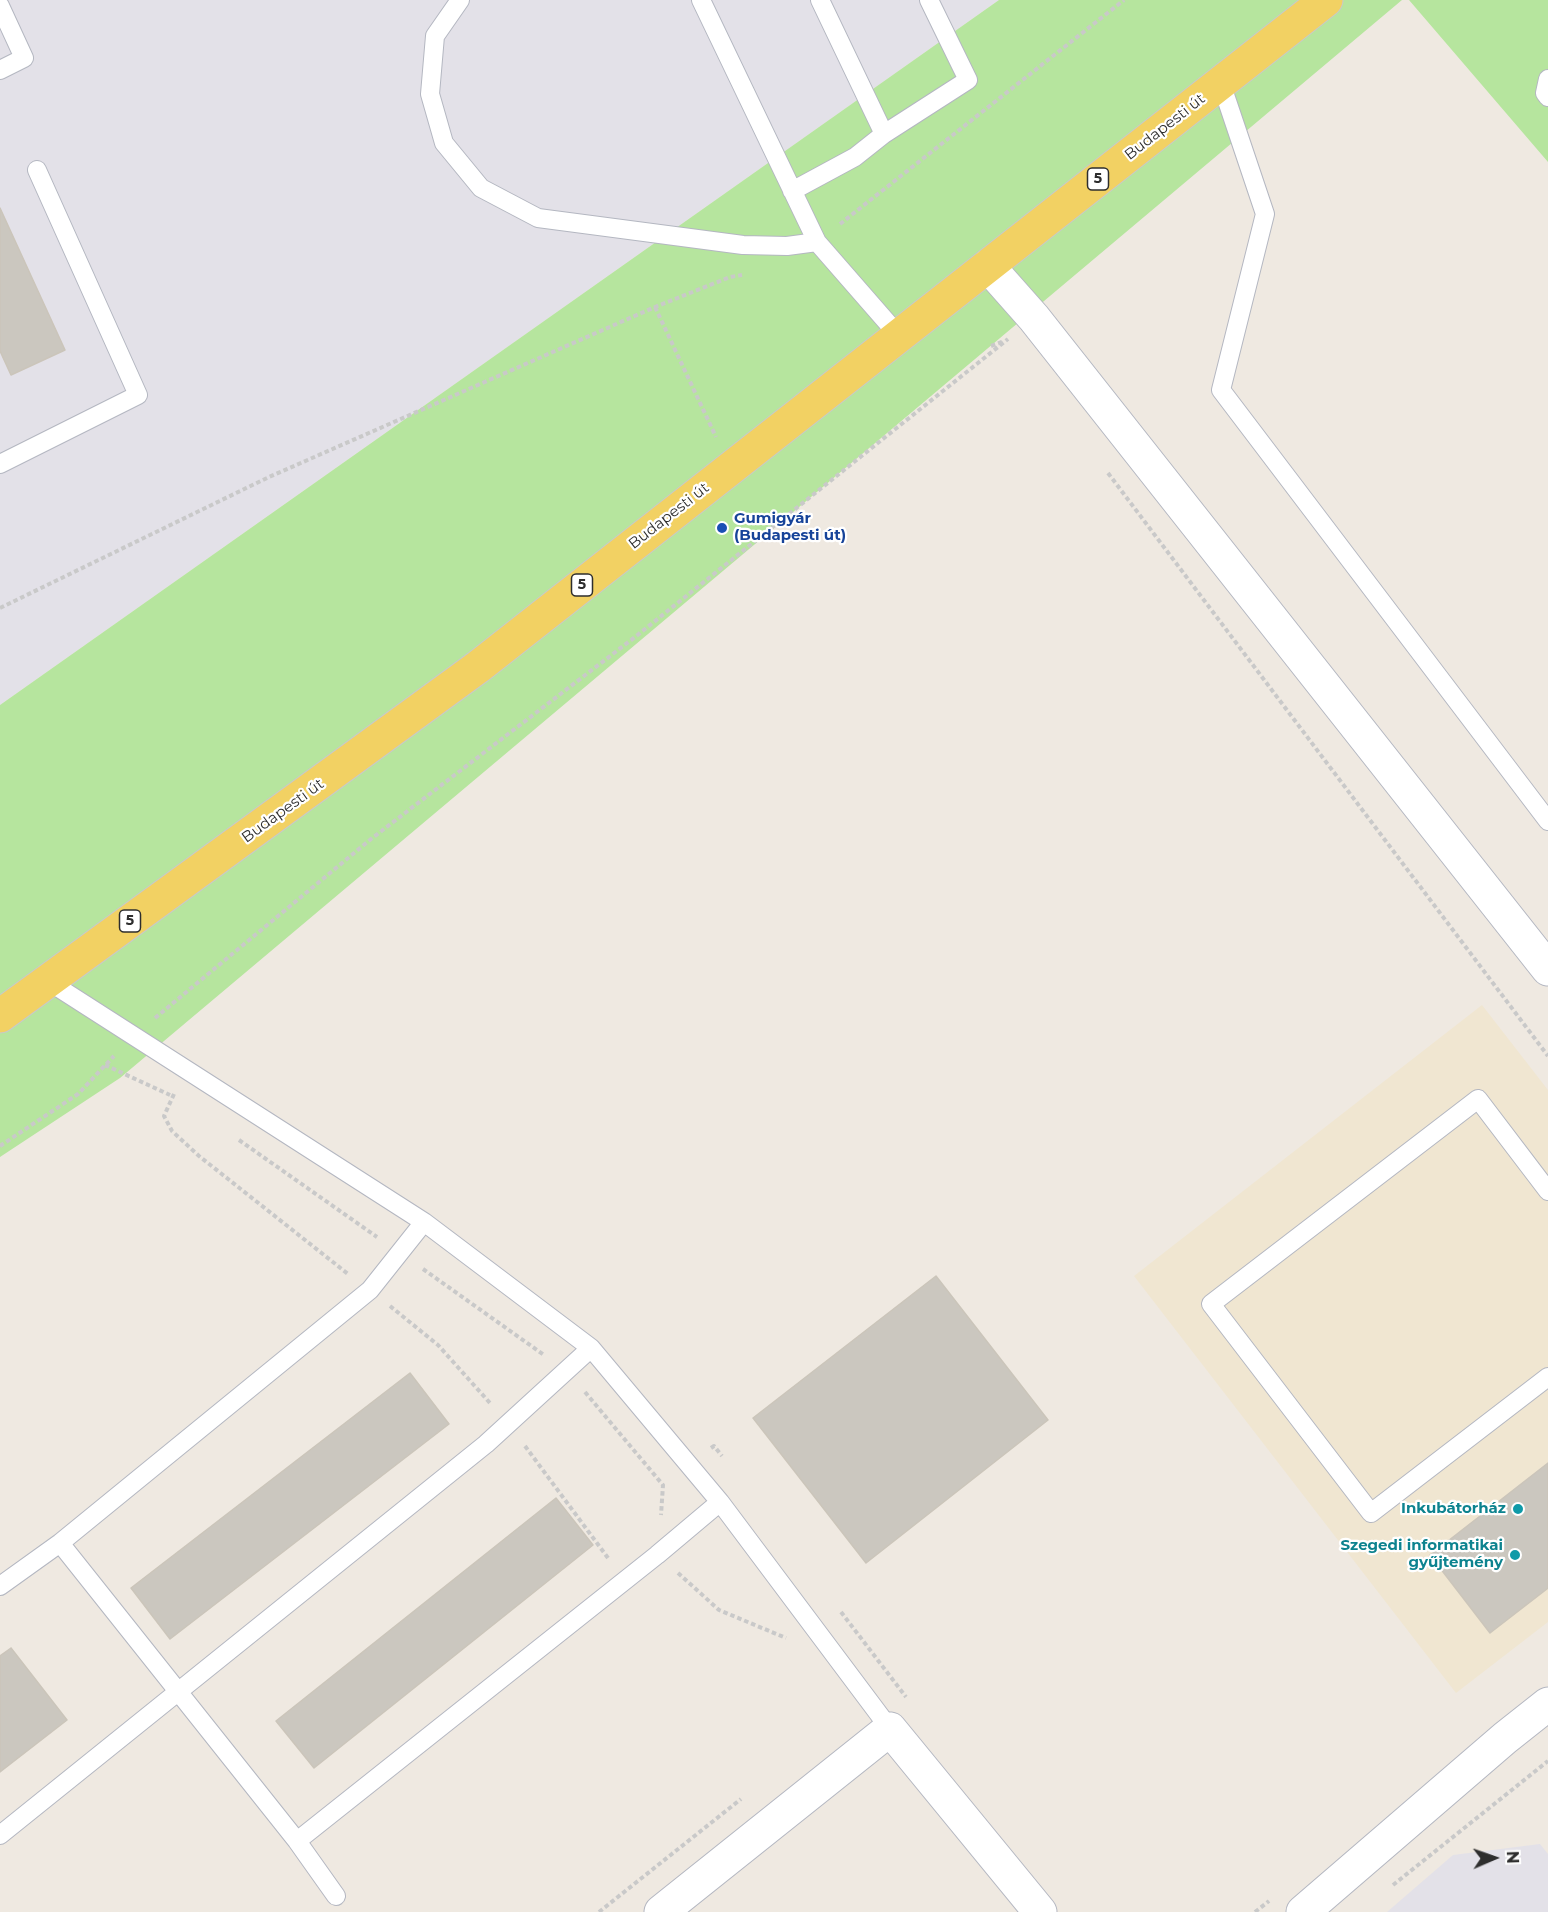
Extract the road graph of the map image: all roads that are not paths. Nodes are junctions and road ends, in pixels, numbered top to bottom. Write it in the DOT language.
graph roads {
  1 [pos="460,0"];
  2 [pos="700,0"];
  3 [pos="820,0"];
  4 [pos="929,0"];
  5 [pos="1326,0"];
  6 [pos="0,6"];
  7 [pos="0,70"];
  8 [pos="1548,79"];
  9 [pos="1221,83"];
  10 [pos="1548,97"];
  11 [pos="884,134"];
  12 [pos="38,170"];
  13 [pos="792,191"];
  14 [pos="817,242"];
  15 [pos="988,266"];
  16 [pos="899,336"];
  17 [pos="0,464"];
  18 [pos="1548,821"];
  19 [pos="1548,969"];
  20 [pos="48,981"];
  21 [pos="0,1016"];
  22 [pos="1548,1191"];
  23 [pos="424,1222"];
  24 [pos="591,1348"];
  25 [pos="1548,1377"];
  26 [pos="720,1502"];
  27 [pos="60,1543"];
  28 [pos="0,1586"];
  29 [pos="177,1691"];
  30 [pos="1548,1704"];
  31 [pos="890,1729"];
  32 [pos="0,1835"];
  33 [pos="297,1841"];
  34 [pos="336,1896"];
  35 [pos="661,1912"];
  36 [pos="1040,1912"];
  37 [pos="1303,1912"];
  1 -- 14 [label="lane"];
  2 -- 13 [label="lane"];
  3 -- 11 [label="lane"];
  4 -- 11 [label="lane"];
  5 -- 9 [label="main road, Budapesti út / 5"];
  6 -- 7 [label="lane"];
  8 -- 10 [label="lane"];
  9 -- 15 [label="main road, Budapesti út / 5"];
  9 -- 18 [label="lane"];
  11 -- 13 [label="lane"];
  12 -- 17 [label="lane"];
  13 -- 14 [label="lane"];
  14 -- 16 [label="lane"];
  15 -- 16 [label="main road, Budapesti út / 5"];
  15 -- 19 [label="street"];
  16 -- 20 [label="main road, Budapesti út / 5"];
  20 -- 21 [label="main road, Budapesti út / 5"];
  20 -- 23 [label="lane"];
  22 -- 25 [label="lane"];
  23 -- 24 [label="lane"];
  23 -- 27 [label="lane"];
  24 -- 26 [label="lane"];
  24 -- 29 [label="lane"];
  26 -- 31 [label="lane"];
  26 -- 33 [label="lane"];
  27 -- 28 [label="lane"];
  27 -- 29 [label="lane"];
  29 -- 32 [label="lane"];
  29 -- 33 [label="lane"];
  30 -- 37 [label="street"];
  31 -- 35 [label="street"];
  31 -- 36 [label="street"];
  33 -- 34 [label="lane"];
}
